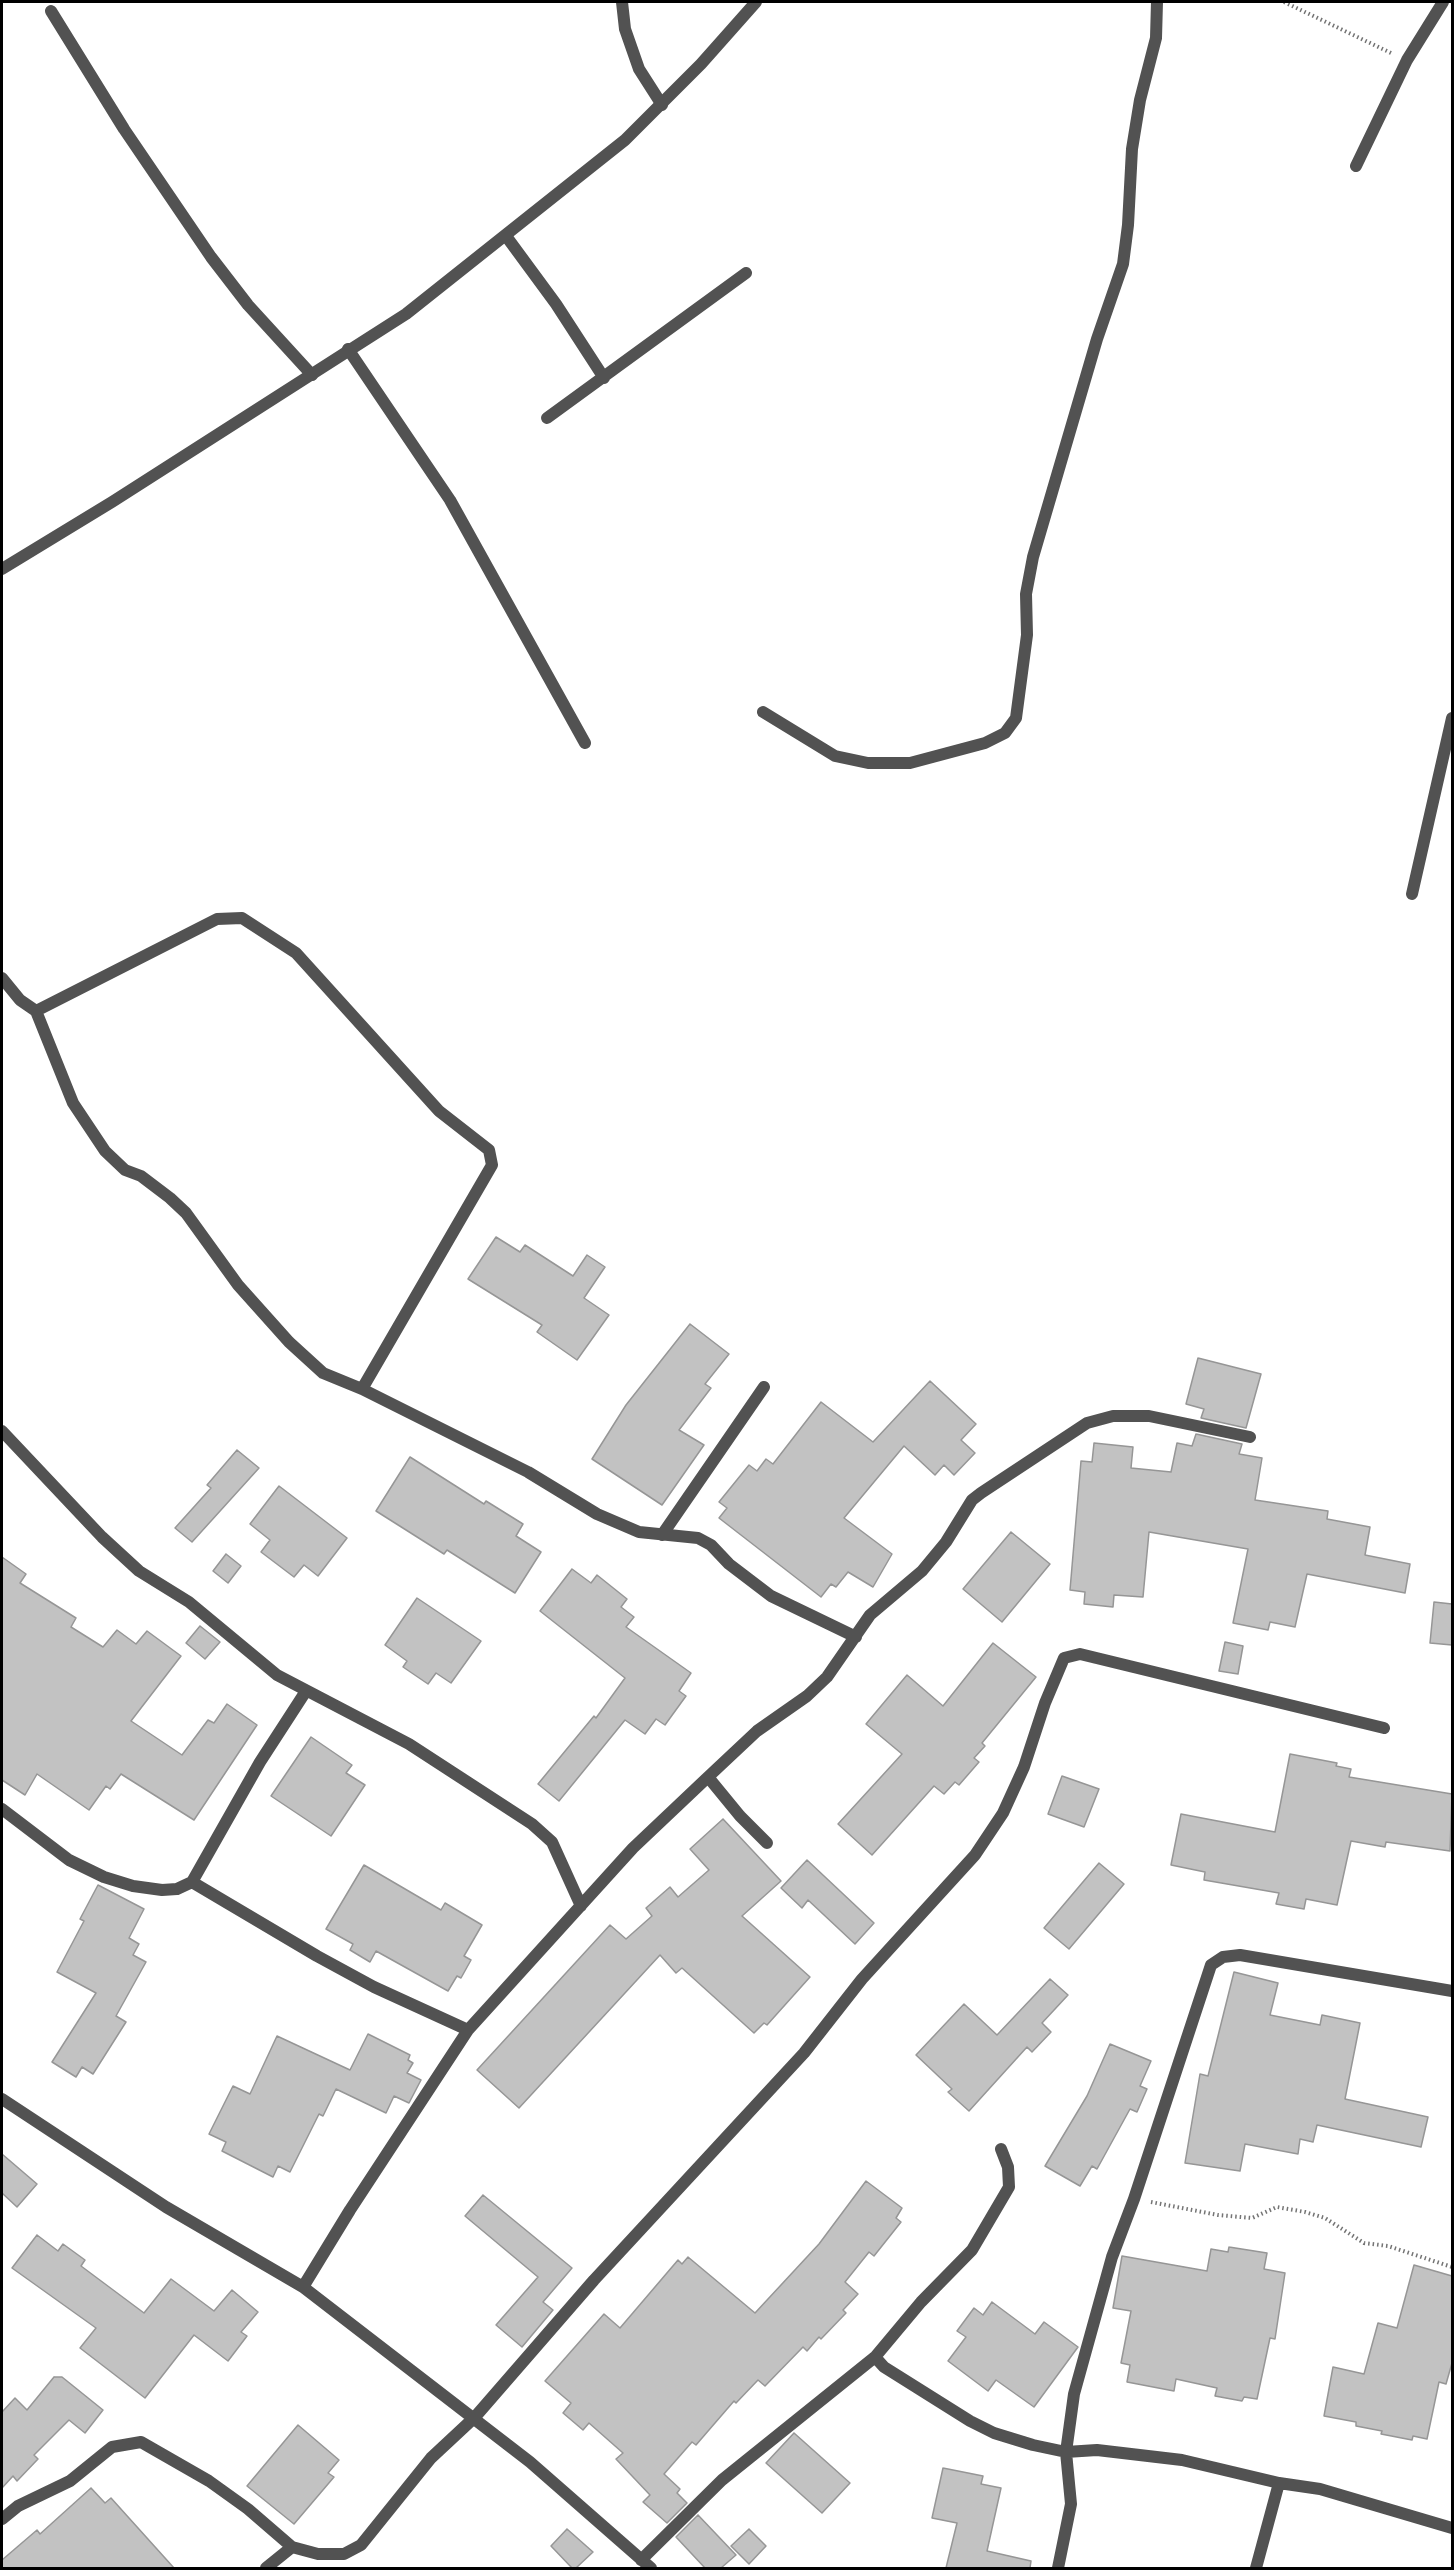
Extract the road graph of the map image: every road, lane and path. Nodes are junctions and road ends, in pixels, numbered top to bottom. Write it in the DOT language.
graph roads {
  1 [pos="622,2"];
  2 [pos="756,2"];
  3 [pos="1157,2"];
  4 [pos="1284,2"];
  5 [pos="1443,2"];
  6 [pos="51,10"];
  7 [pos="1407,60"];
  8 [pos="662,105"];
  9 [pos="1356,166"];
  10 [pos="506,236"];
  11 [pos="746,273"];
  12 [pos="348,349"];
  13 [pos="312,375"];
  14 [pos="604,378"];
  15 [pos="547,418"];
  16 [pos="2,569"];
  17 [pos="763,711"];
  18 [pos="1452,718"];
  19 [pos="585,743"];
  20 [pos="1412,894"];
  21 [pos="2,978"];
  22 [pos="36,1011"];
  23 [pos="764,1388"];
  24 [pos="362,1389"];
  25 [pos="2,1431"];
  26 [pos="1250,1437"];
  27 [pos="662,1534"];
  28 [pos="856,1637"];
  29 [pos="306,1691"];
  30 [pos="1384,1728"];
  31 [pos="708,1777"];
  32 [pos="2,1809"];
  33 [pos="767,1843"];
  34 [pos="192,1882"];
  35 [pos="580,1906"];
  36 [pos="1452,1992"];
  37 [pos="468,2030"];
  38 [pos="2,2099"];
  39 [pos="1000,2149"];
  40 [pos="1134,2199"];
  41 [pos="1452,2267"];
  42 [pos="303,2287"];
  43 [pos="875,2357"];
  44 [pos="475,2417"];
  45 [pos="1066,2452"];
  46 [pos="1279,2483"];
  47 [pos="2,2518"];
  48 [pos="1452,2528"];
  49 [pos="292,2547"];
  50 [pos="646,2564"];
  51 [pos="266,2568"];
  52 [pos="1058,2568"];
  53 [pos="1256,2568"];
  1 -- 8 [label="street"];
  2 -- 8 [label="street"];
  3 -- 17 [label="street"];
  4 -- 7 [label="path"];
  5 -- 7 [label="street"];
  6 -- 13 [label="street"];
  7 -- 9 [label="street"];
  8 -- 10 [label="street"];
  10 -- 12 [label="street"];
  10 -- 14 [label="street"];
  11 -- 14 [label="street"];
  12 -- 13 [label="street"];
  12 -- 19 [label="street"];
  13 -- 16 [label="street"];
  14 -- 15 [label="street"];
  18 -- 20 [label="street"];
  21 -- 22 [label="street"];
  22 -- 24 [label="street"];
  22 -- 24 [label="street"];
  23 -- 27 [label="street"];
  24 -- 27 [label="street"];
  25 -- 29 [label="street"];
  26 -- 28 [label="street"];
  27 -- 28 [label="street"];
  28 -- 31 [label="street"];
  29 -- 34 [label="street"];
  29 -- 35 [label="street"];
  30 -- 44 [label="street"];
  31 -- 33 [label="street"];
  31 -- 35 [label="street"];
  32 -- 34 [label="street"];
  34 -- 37 [label="street"];
  35 -- 37 [label="street"];
  36 -- 40 [label="street"];
  37 -- 42 [label="street"];
  38 -- 42 [label="street"];
  39 -- 43 [label="street"];
  40 -- 41 [label="path"];
  40 -- 45 [label="street"];
  42 -- 44 [label="street"];
  43 -- 45 [label="street"];
  43 -- 50 [label="street"];
  44 -- 49 [label="street"];
  44 -- 50 [label="street"];
  45 -- 46 [label="street"];
  45 -- 52 [label="street"];
  46 -- 48 [label="street"];
  46 -- 53 [label="street"];
  47 -- 49 [label="street"];
  49 -- 51 [label="street"];
}
